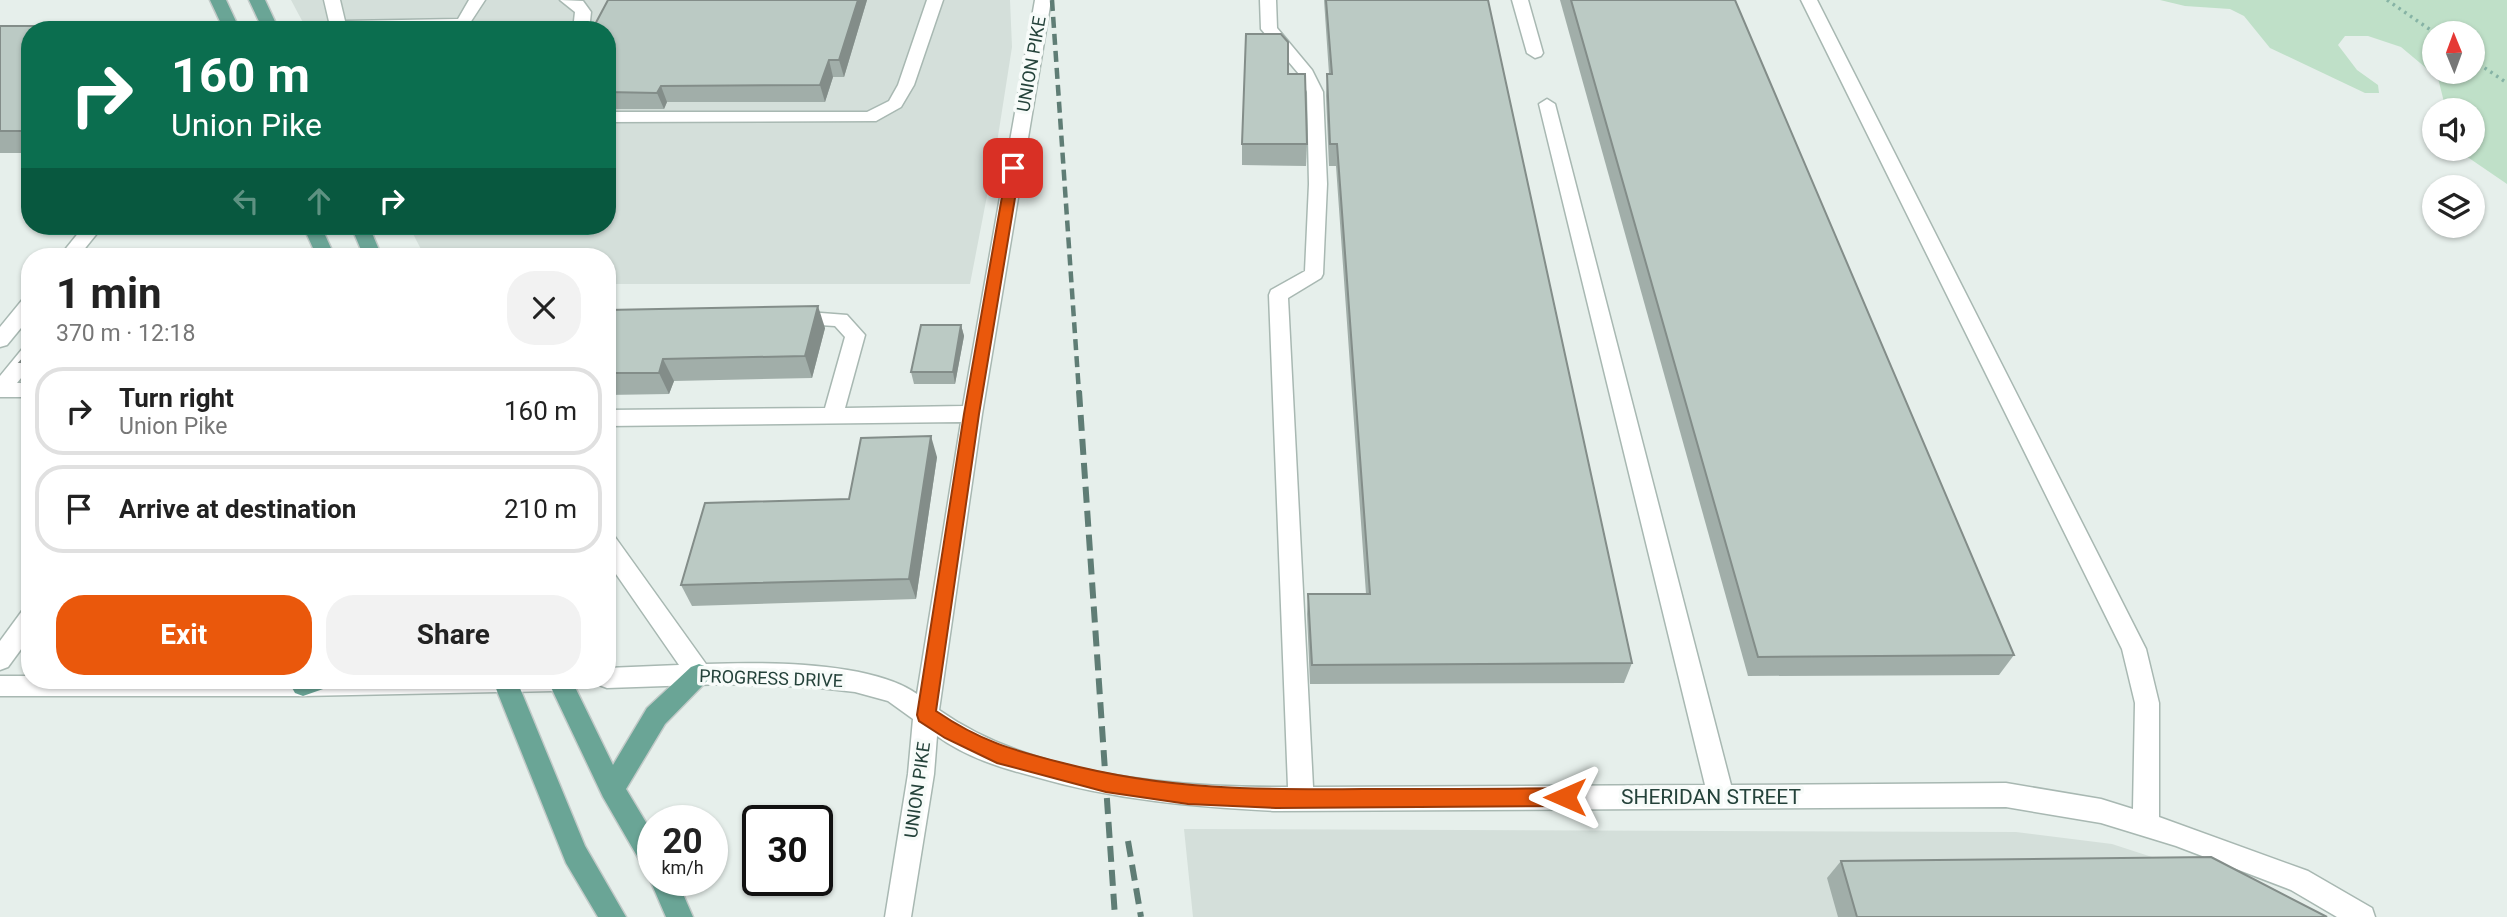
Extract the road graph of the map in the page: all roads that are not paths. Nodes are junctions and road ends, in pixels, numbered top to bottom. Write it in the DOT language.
graph roads {
  1 [pos="218,0"];
  2 [pos="257,0"];
  3 [pos="332,0"];
  4 [pos="477,0"];
  5 [pos="568,0"];
  6 [pos="935,0"];
  7 [pos="1043,0"];
  8 [pos="1268,0"];
  9 [pos="1520,0"];
  10 [pos="1809,0"];
  11 [pos="228,21"];
  12 [pos="267,21"];
  13 [pos="336,21"];
  14 [pos="464,21"];
  15 [pos="582,21"];
  16 [pos="1535,53"];
  17 [pos="1546,104"];
  18 [pos="616,117"];
  19 [pos="21,315"];
  20 [pos="777,318"];
  21 [pos="0,340"];
  22 [pos="20,363"];
  23 [pos="0,390"];
  24 [pos="21,390"];
  25 [pos="972,414"];
  26 [pos="833,416"];
  27 [pos="616,418"];
  28 [pos="616,556"];
  29 [pos="21,631"];
  30 [pos="0,660"];
  31 [pos="699,674"];
  32 [pos="616,678"];
  33 [pos="0,686"];
  34 [pos="21,686"];
  35 [pos="508,689"];
  36 [pos="563,689"];
  37 [pos="926,715"];
  38 [pos="612,789"];
  39 [pos="1721,797"];
  40 [pos="1301,798"];
  41 [pos="2146,825"];
  42 [pos="637,832"];
  43 [pos="670,896"];
  44 [pos="613,917"];
  45 [pos="680,917"];
  46 [pos="898,917"];
  47 [pos="2362,917"];
  1 -- 11 [label="main road"];
  2 -- 12 [label="main road"];
  3 -- 13 [label="street"];
  4 -- 14 [label="street"];
  5 -- 15 [label="street"];
  6 -- 18 [label="street"];
  7 -- 25 [label="street, UNION PIKE"];
  8 -- 40 [label="street"];
  9 -- 16 [label="street"];
  10 -- 41 [label="street"];
  17 -- 39 [label="street"];
  19 -- 21 [label="street"];
  20 -- 26 [label="street"];
  22 -- 23 [label="street"];
  23 -- 24 [label="street"];
  25 -- 26 [label="street"];
  25 -- 37 [label="street, UNION PIKE"];
  26 -- 27 [label="street"];
  28 -- 31 [label="street"];
  29 -- 30 [label="street"];
  31 -- 32 [label="street, PROGRESS DRIVE"];
  31 -- 37 [label="street, PROGRESS DRIVE"];
  31 -- 38 [label="main road"];
  33 -- 34 [label="street"];
  35 -- 44 [label="main road"];
  36 -- 38 [label="main road"];
  37 -- 40 [label="street, SHERIDAN STREET"];
  37 -- 46 [label="street, UNION PIKE"];
  38 -- 42 [label="main road"];
  39 -- 40 [label="street, SHERIDAN STREET"];
  39 -- 41 [label="street, SHERIDAN STREET"];
  41 -- 47 [label="street, SHERIDAN STREET"];
  43 -- 45 [label="main road"];
}
